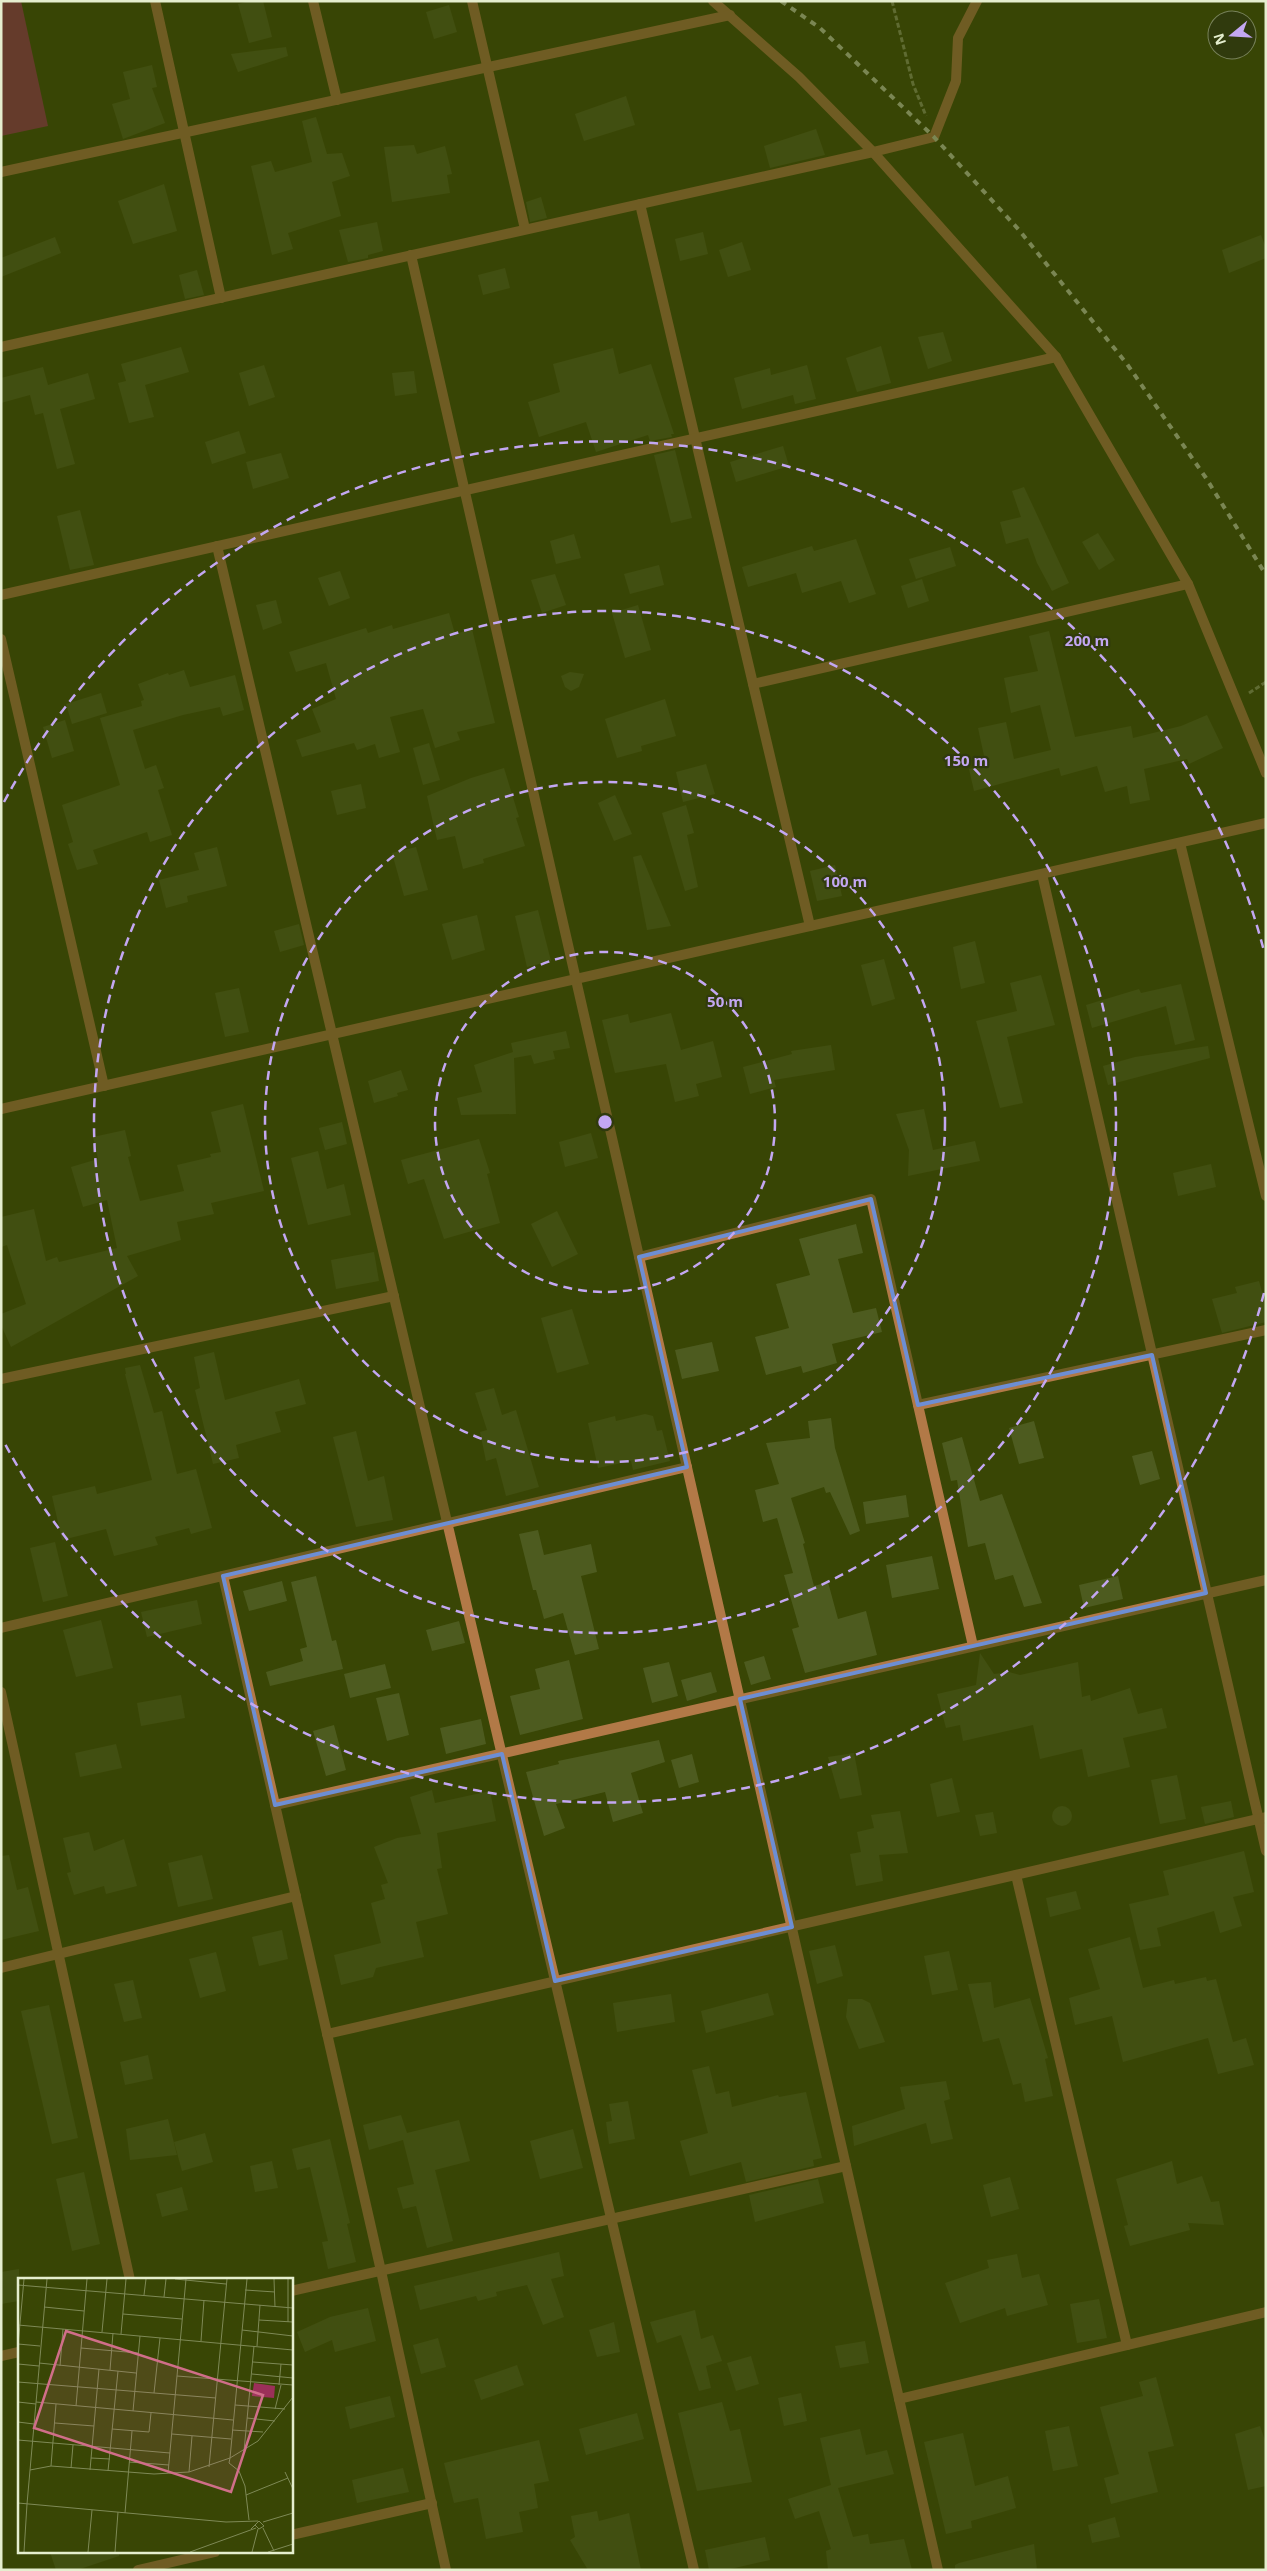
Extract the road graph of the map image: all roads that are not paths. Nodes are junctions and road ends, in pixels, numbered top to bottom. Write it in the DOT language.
graph roads {
  1 [pos="155,1"];
  2 [pos="313,1"];
  3 [pos="472,1"];
  4 [pos="713,1"];
  5 [pos="977,1"];
  6 [pos="730,15"];
  7 [pos="488,67"];
  8 [pos="337,100"];
  9 [pos="184,133"];
  10 [pos="873,152"];
  11 [pos="1,172"];
  12 [pos="640,204"];
  13 [pos="525,230"];
  14 [pos="411,255"];
  15 [pos="221,298"];
  16 [pos="1,347"];
  17 [pos="1056,357"];
  18 [pos="697,438"];
  19 [pos="465,491"];
  20 [pos="217,546"];
  21 [pos="1188,584"];
  22 [pos="1,595"];
  23 [pos="1,639"];
  24 [pos="753,684"];
  25 [pos="1266,773"];
  26 [pos="1266,823"];
  27 [pos="1180,843"];
  28 [pos="1042,874"];
  29 [pos="810,926"];
  30 [pos="576,979"];
  31 [pos="332,1035"];
  32 [pos="104,1086"];
  33 [pos="1,1109"];
  34 [pos="1266,1196"];
  35 [pos="639,1257"];
  36 [pos="394,1296"];
  37 [pos="1266,1330"];
  38 [pos="1152,1355"];
  39 [pos="1,1379"];
  40 [pos="918,1405"];
  41 [pos="687,1467"];
  42 [pos="447,1524"];
  43 [pos="223,1576"];
  44 [pos="1266,1580"];
  45 [pos="1206,1593"];
  46 [pos="1,1628"];
  47 [pos="973,1646"];
  48 [pos="1,1692"];
  49 [pos="740,1699"];
  50 [pos="502,1754"];
  51 [pos="275,1806"];
  52 [pos="1262,1818"];
  53 [pos="1266,1851"];
  54 [pos="1016,1875"];
  55 [pos="296,1896"];
  56 [pos="792,1927"];
  57 [pos="59,1954"];
  58 [pos="1,1968"];
  59 [pos="555,1981"];
  60 [pos="327,2034"];
  61 [pos="846,2166"];
  62 [pos="611,2219"];
  63 [pos="381,2271"];
  64 [pos="130,2278"];
  65 [pos="292,2291"];
  66 [pos="1266,2312"];
  67 [pos="1126,2345"];
  68 [pos="18,2352"];
  69 [pos="1,2356"];
  70 [pos="899,2399"];
  71 [pos="432,2503"];
  72 [pos="292,2535"];
  73 [pos="206,2554"];
  74 [pos="138,2570"];
  75 [pos="446,2570"];
  76 [pos="694,2570"];
  77 [pos="938,2570"];
  1 -- 9 [label="street"];
  2 -- 8 [label="street"];
  3 -- 7 [label="street"];
  4 -- 6 [label="street"];
  5 -- 10 [label="street"];
  6 -- 7 [label="street"];
  6 -- 10 [label="street"];
  7 -- 8 [label="street"];
  7 -- 13 [label="street"];
  8 -- 9 [label="street"];
  9 -- 11 [label="street"];
  9 -- 15 [label="street"];
  10 -- 12 [label="street"];
  10 -- 17 [label="street"];
  12 -- 13 [label="street"];
  12 -- 18 [label="street"];
  13 -- 14 [label="street"];
  14 -- 15 [label="street"];
  14 -- 19 [label="street"];
  15 -- 16 [label="street"];
  17 -- 18 [label="street"];
  17 -- 21 [label="street"];
  18 -- 19 [label="street"];
  18 -- 24 [label="street"];
  19 -- 20 [label="street"];
  19 -- 30 [label="street"];
  20 -- 22 [label="street"];
  20 -- 31 [label="street"];
  21 -- 24 [label="street"];
  21 -- 25 [label="street"];
  23 -- 32 [label="street"];
  24 -- 29 [label="street"];
  26 -- 27 [label="street"];
  27 -- 28 [label="street"];
  27 -- 34 [label="street"];
  28 -- 29 [label="street"];
  28 -- 38 [label="street"];
  29 -- 30 [label="street"];
  30 -- 31 [label="street"];
  30 -- 35 [label="street"];
  31 -- 32 [label="street"];
  31 -- 36 [label="street"];
  32 -- 33 [label="street"];
  35 -- 40 [label="street"];
  35 -- 41 [label="street"];
  36 -- 39 [label="street"];
  36 -- 42 [label="street"];
  37 -- 38 [label="street"];
  38 -- 40 [label="street"];
  38 -- 45 [label="street"];
  40 -- 47 [label="street"];
  41 -- 42 [label="street"];
  41 -- 49 [label="street"];
  42 -- 43 [label="street"];
  42 -- 50 [label="street"];
  43 -- 46 [label="street"];
  43 -- 51 [label="street"];
  44 -- 45 [label="street"];
  45 -- 47 [label="street"];
  45 -- 52 [label="street"];
  47 -- 49 [label="street"];
  48 -- 57 [label="street"];
  49 -- 50 [label="street"];
  49 -- 56 [label="street"];
  50 -- 51 [label="street"];
  50 -- 59 [label="street"];
  51 -- 55 [label="street"];
  52 -- 53 [label="street"];
  52 -- 54 [label="street"];
  54 -- 56 [label="street"];
  54 -- 67 [label="street"];
  55 -- 57 [label="street"];
  55 -- 60 [label="street"];
  56 -- 59 [label="street"];
  56 -- 61 [label="street"];
  57 -- 58 [label="street"];
  57 -- 64 [label="street"];
  59 -- 60 [label="street"];
  59 -- 62 [label="street"];
  60 -- 63 [label="street"];
  61 -- 62 [label="street"];
  61 -- 70 [label="street"];
  62 -- 63 [label="street"];
  62 -- 76 [label="street"];
  63 -- 65 [label="street"];
  63 -- 71 [label="street"];
  66 -- 67 [label="street"];
  67 -- 70 [label="street"];
  68 -- 69 [label="street"];
  70 -- 77 [label="street"];
  71 -- 72 [label="street"];
  71 -- 75 [label="street"];
  73 -- 74 [label="street"];
}
